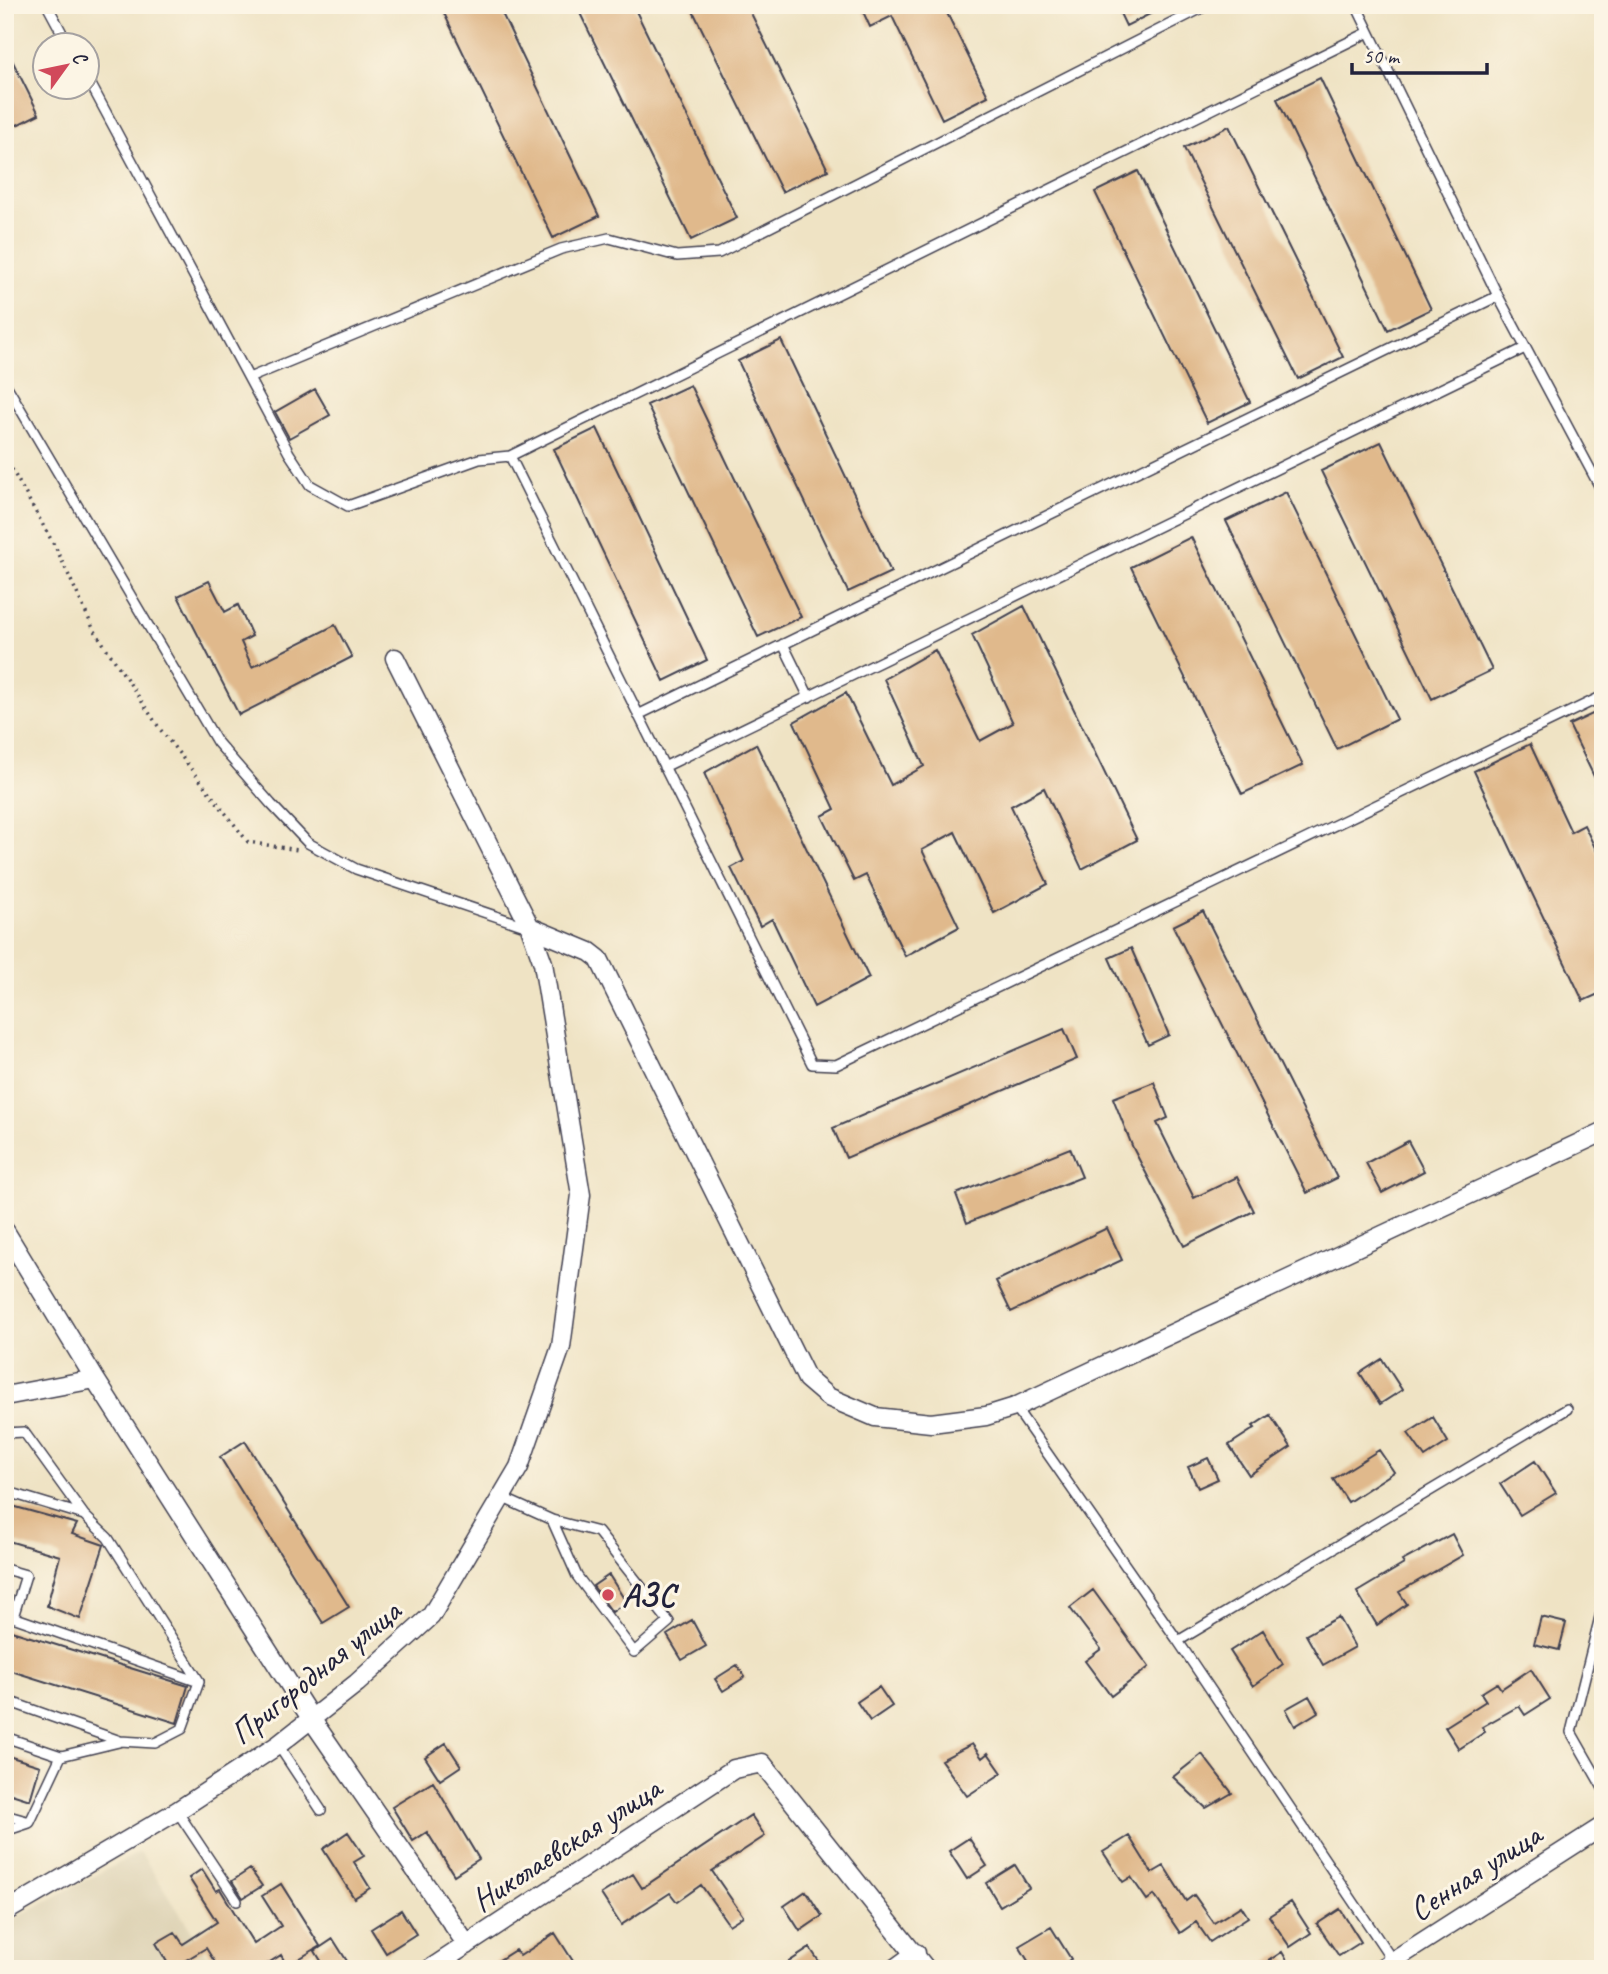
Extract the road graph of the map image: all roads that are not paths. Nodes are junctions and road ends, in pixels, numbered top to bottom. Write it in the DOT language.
graph roads {
  1 [pos="47,5"];
  2 [pos="1208,5"];
  3 [pos="1356,5"];
  4 [pos="61,32"];
  5 [pos="1369,32"];
  6 [pos="100,102"];
  7 [pos="1498,296"];
  8 [pos="1525,348"];
  9 [pos="249,378"];
  10 [pos="5,383"];
  11 [pos="510,456"];
  12 [pos="1603,493"];
  13 [pos="783,644"];
  14 [pos="394,658"];
  15 [pos="809,696"];
  16 [pos="1603,696"];
  17 [pos="638,715"];
  18 [pos="664,767"];
  19 [pos="530,927"];
  20 [pos="1603,1132"];
  21 [pos="5,1231"];
  22 [pos="95,1379"];
  23 [pos="5,1395"];
  24 [pos="1015,1407"];
  25 [pos="1567,1409"];
  26 [pos="5,1433"];
  27 [pos="5,1491"];
  28 [pos="501,1497"];
  29 [pos="84,1515"];
  30 [pos="552,1520"];
  31 [pos="5,1569"];
  32 [pos="1603,1605"];
  33 [pos="9,1616"];
  34 [pos="1178,1641"];
  35 [pos="199,1682"];
  36 [pos="5,1700"];
  37 [pos="312,1720"];
  38 [pos="5,1737"];
  39 [pos="120,1741"];
  40 [pos="278,1745"];
  41 [pos="61,1756"];
  42 [pos="1603,1788"];
  43 [pos="321,1810"];
  44 [pos="177,1811"];
  45 [pos="5,1815"];
  46 [pos="30,1822"];
  47 [pos="1603,1826"];
  48 [pos="5,1830"];
  49 [pos="237,1901"];
  50 [pos="5,1912"];
  51 [pos="467,1945"];
  52 [pos="916,1953"];
  53 [pos="1387,1965"];
  54 [pos="430,1969"];
  55 [pos="894,1969"];
  56 [pos="926,1969"];
  1 -- 4 [label="lane"];
  2 -- 9 [label="lane"];
  3 -- 5 [label="lane"];
  5 -- 7 [label="lane"];
  5 -- 11 [label="lane"];
  6 -- 9 [label="lane"];
  7 -- 8 [label="lane"];
  7 -- 13 [label="lane"];
  8 -- 12 [label="lane"];
  8 -- 15 [label="lane"];
  9 -- 11 [label="lane"];
  10 -- 19 [label="lane"];
  11 -- 17 [label="lane"];
  13 -- 15 [label="lane"];
  13 -- 17 [label="lane"];
  14 -- 19 [label="street, Пригородная улица"];
  15 -- 18 [label="lane"];
  16 -- 18 [label="lane"];
  17 -- 18 [label="lane"];
  19 -- 24 [label="street"];
  19 -- 28 [label="street, Пригородная улица"];
  20 -- 24 [label="street"];
  21 -- 22 [label="street"];
  22 -- 23 [label="street"];
  22 -- 37 [label="street"];
  24 -- 34 [label="lane"];
  25 -- 34 [label="lane"];
  26 -- 29 [label="lane"];
  27 -- 29 [label="lane"];
  28 -- 30 [label="lane"];
  28 -- 37 [label="street, Пригородная улица"];
  29 -- 35 [label="lane"];
  30 -- 30 [label="lane"];
  31 -- 33 [label="lane"];
  32 -- 42 [label="lane"];
  33 -- 35 [label="lane"];
  34 -- 53 [label="lane"];
  35 -- 39 [label="lane"];
  36 -- 39 [label="lane"];
  37 -- 40 [label="street, Пригородная улица"];
  37 -- 51 [label="street"];
  38 -- 41 [label="lane"];
  39 -- 41 [label="lane"];
  40 -- 43 [label="lane"];
  40 -- 44 [label="street, Пригородная улица"];
  41 -- 46 [label="lane"];
  44 -- 49 [label="lane"];
  44 -- 50 [label="street, Пригородная улица"];
  45 -- 46 [label="lane"];
  46 -- 48 [label="lane"];
  47 -- 53 [label="street, Сенная улица"];
  51 -- 52 [label="street, Николаевская улица"];
  51 -- 54 [label="street, Николаевская улица"];
  52 -- 55 [label="street"];
  52 -- 56 [label="street"];
}
